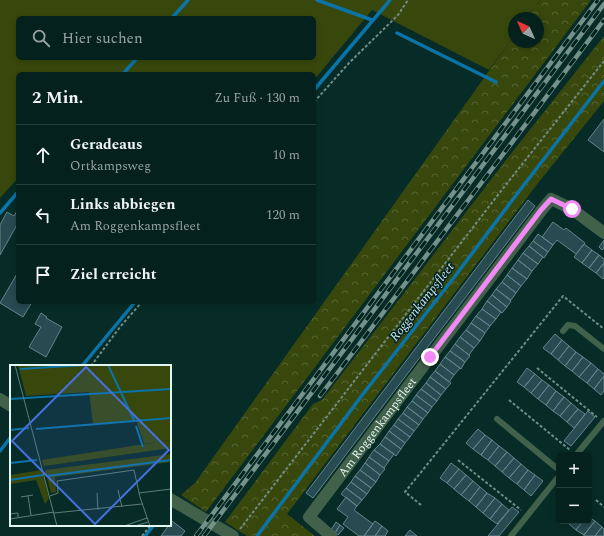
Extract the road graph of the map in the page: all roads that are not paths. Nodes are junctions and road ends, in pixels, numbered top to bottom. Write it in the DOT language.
graph roads {
  1 [pos="604,233"];
  2 [pos="563,330"];
  3 [pos="604,349"];
  4 [pos="0,399"];
  5 [pos="10,405"];
  6 [pos="497,419"];
  7 [pos="604,421"];
  8 [pos="578,452"];
  9 [pos="556,468"];
  10 [pos="556,480"];
  11 [pos="171,500"];
  12 [pos="236,533"];
  13 [pos="331,536"];
  14 [pos="511,536"];
  1 -- 13 [label="street, Am Roggenkampsfleet"];
  2 -- 3 [label="lane"];
  4 -- 5 [label="street"];
  6 -- 9 [label="lane"];
  7 -- 8 [label="lane"];
  10 -- 14 [label="lane"];
  11 -- 12 [label="street"];
}
